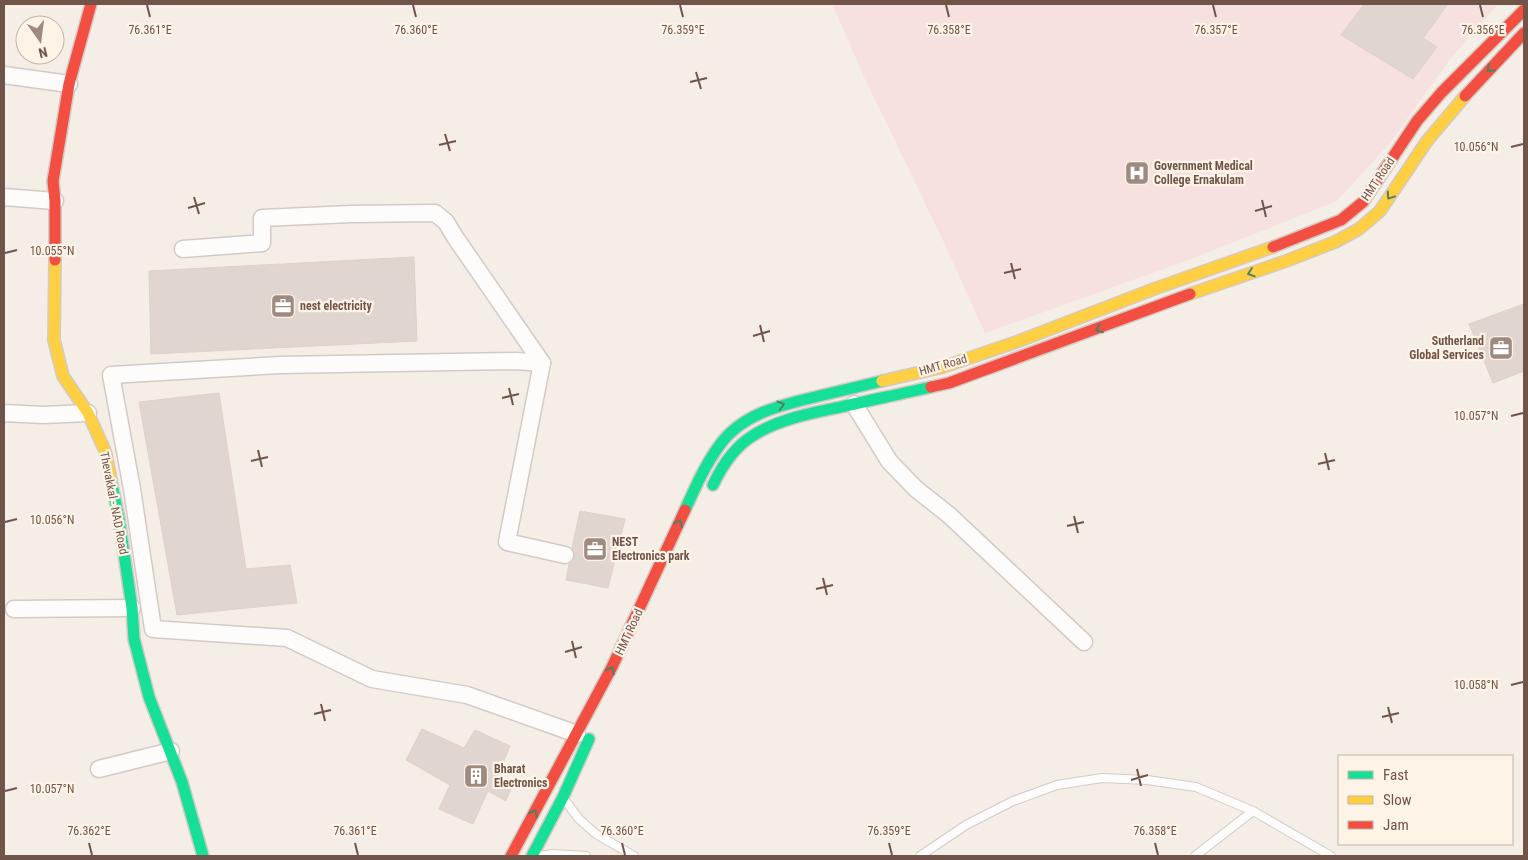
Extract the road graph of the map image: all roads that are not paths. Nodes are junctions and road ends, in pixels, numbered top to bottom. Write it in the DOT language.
graph roads {
  1 [pos="91,4"];
  2 [pos="1524,10"];
  3 [pos="1503,32"];
  4 [pos="1524,34"];
  5 [pos="1520,46"];
  6 [pos="4,75"];
  7 [pos="69,84"];
  8 [pos="4,197"];
  9 [pos="55,201"];
  10 [pos="183,249"];
  11 [pos="542,363"];
  12 [pos="854,404"];
  13 [pos="4,413"];
  14 [pos="88,414"];
  15 [pos="726,436"];
  16 [pos="739,447"];
  17 [pos="708,495"];
  18 [pos="565,555"];
  19 [pos="132,608"];
  20 [pos="14,609"];
  21 [pos="1084,642"];
  22 [pos="584,733"];
  23 [pos="171,751"];
  24 [pos="99,769"];
  25 [pos="563,797"];
  26 [pos="1252,811"];
  27 [pos="203,856"];
  28 [pos="511,856"];
  29 [pos="532,856"];
  30 [pos="539,856"];
  31 [pos="586,856"];
  32 [pos="634,856"];
  33 [pos="920,856"];
  34 [pos="1194,856"];
  35 [pos="1331,856"];
  1 -- 7 [label="main road, Thevakkal - NAD Road"];
  2 -- 3 [label="main road, HMT Road"];
  3 -- 5 [label="main road"];
  15 -- 3 [label="main road, HMT Road, one-way"];
  4 -- 5 [label="main road, HMT Road"];
  5 -- 12 [label="main road, HMT Road, one-way"];
  6 -- 7 [label="street"];
  7 -- 9 [label="main road, Thevakkal - NAD Road"];
  8 -- 9 [label="street"];
  9 -- 14 [label="main road, Thevakkal - NAD Road"];
  10 -- 11 [label="street"];
  11 -- 18 [label="street"];
  11 -- 22 [label="street"];
  12 -- 16 [label="main road, HMT Road"];
  12 -- 21 [label="street"];
  13 -- 14 [label="street"];
  14 -- 19 [label="main road, Thevakkal - NAD Road"];
  15 -- 16 [label="main road"];
  22 -- 15 [label="main road, HMT Road, one-way"];
  16 -- 17 [label="main road, HMT Road"];
  19 -- 20 [label="street"];
  19 -- 23 [label="main road, Thevakkal - NAD Road"];
  22 -- 25 [label="main road, HMT Road"];
  28 -- 22 [label="main road, HMT Road, one-way"];
  23 -- 24 [label="street"];
  23 -- 27 [label="main road, Thevakkal - NAD Road"];
  25 -- 29 [label="main road, HMT Road"];
  25 -- 32 [label="lane"];
  26 -- 33 [label="lane"];
  26 -- 34 [label="lane"];
  26 -- 35 [label="lane"];
  30 -- 31 [label="lane"];
}
